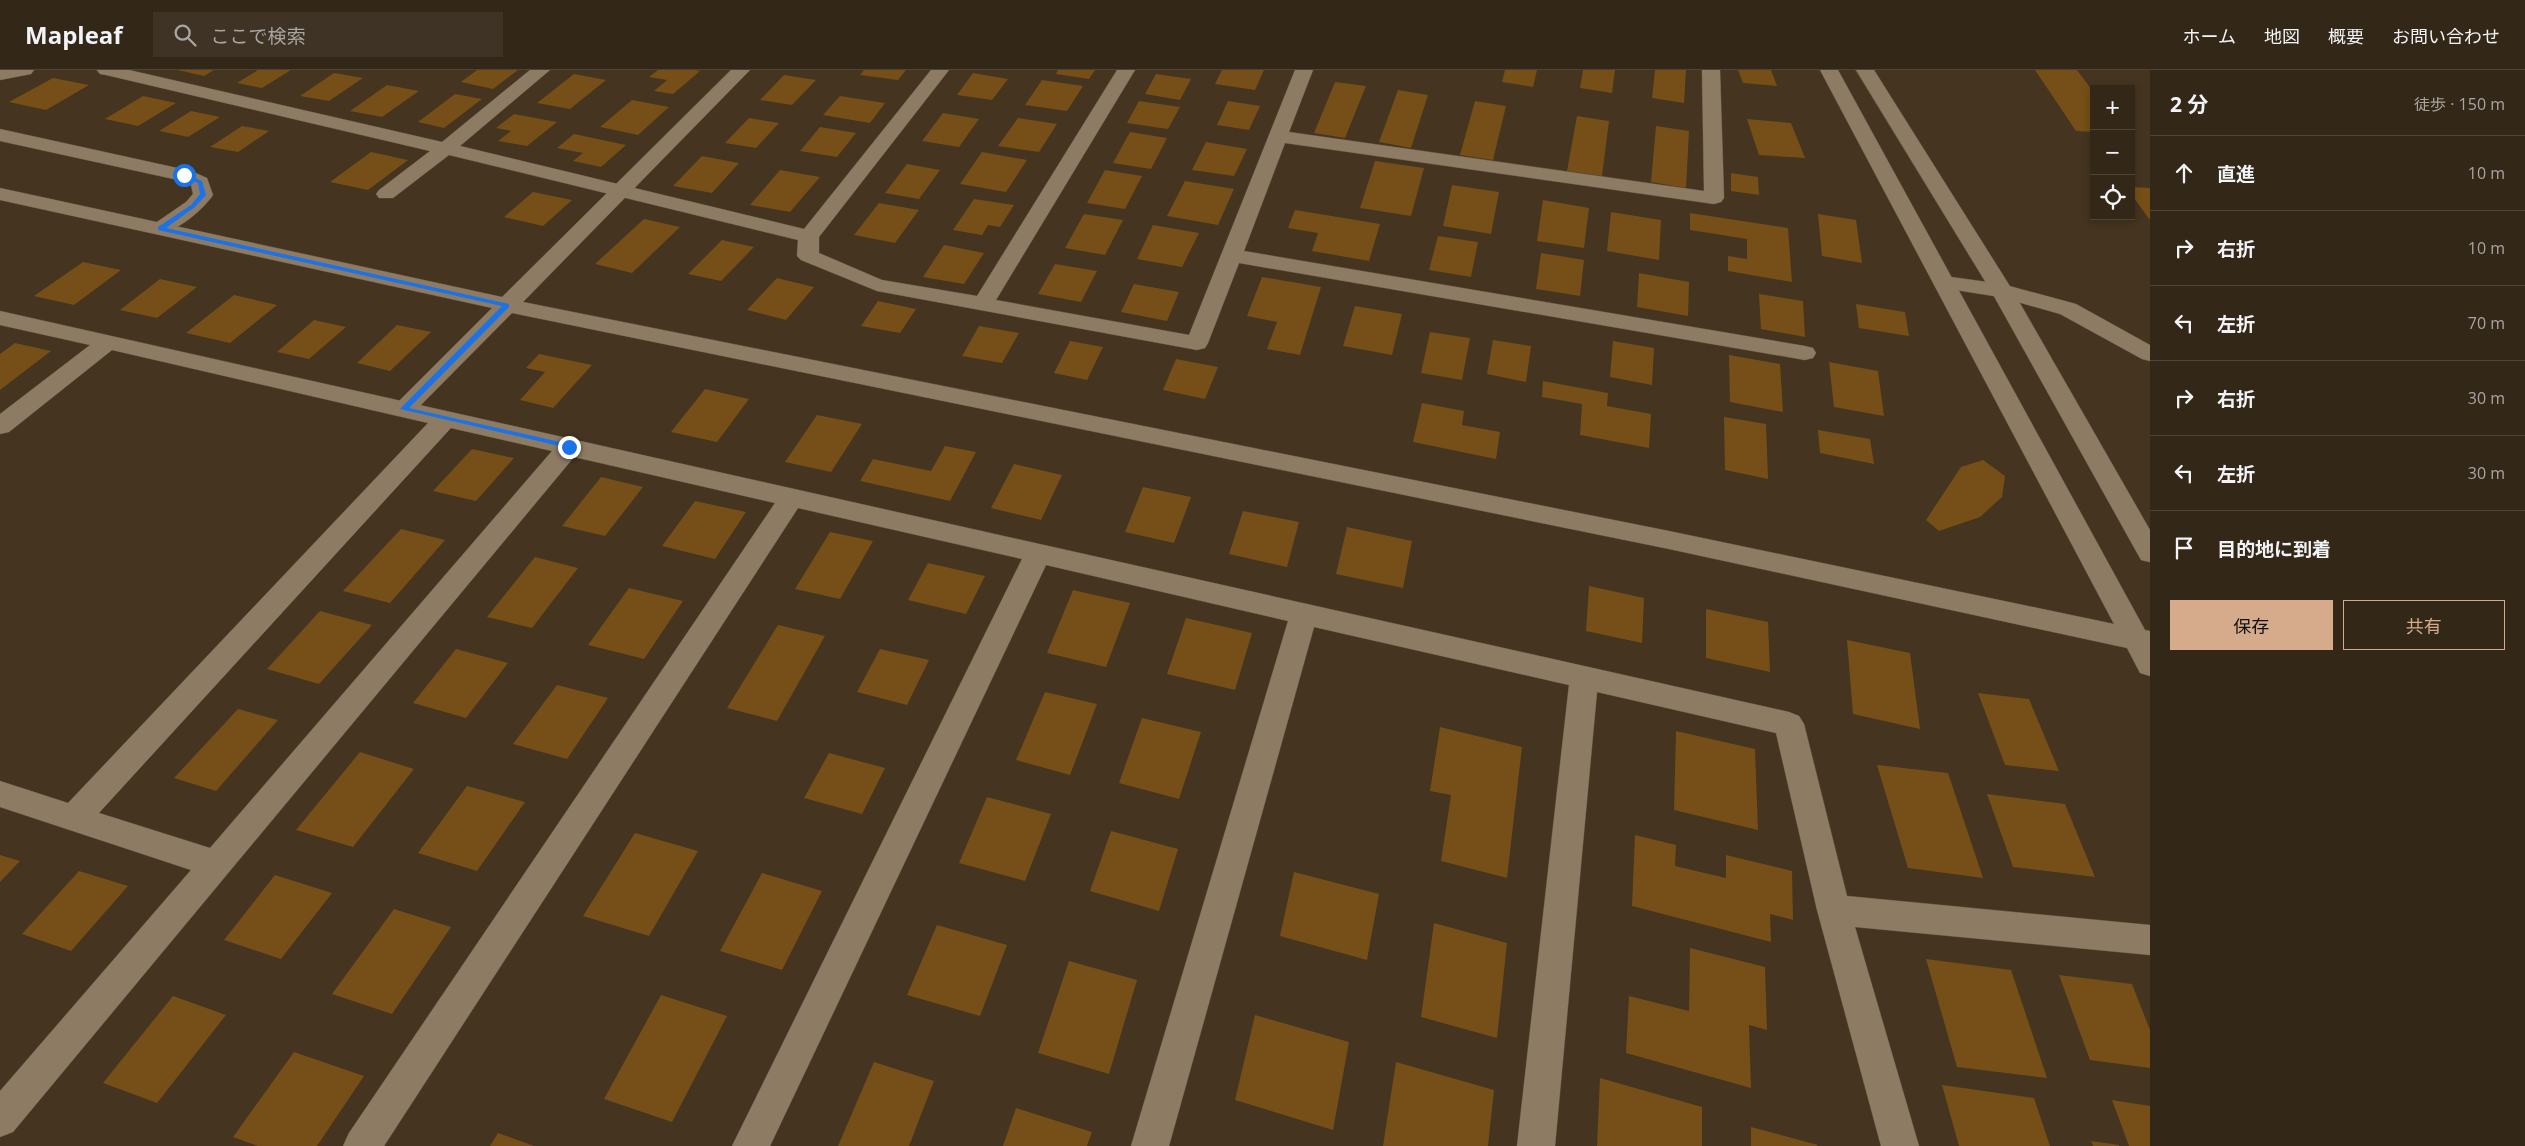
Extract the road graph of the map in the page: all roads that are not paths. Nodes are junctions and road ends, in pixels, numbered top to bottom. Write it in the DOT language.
graph roads {
  1 [pos="25,70"];
  2 [pos="106,70"];
  3 [pos="540,70"];
  4 [pos="741,70"];
  5 [pos="940,70"];
  6 [pos="1126,70"];
  7 [pos="1302,70"];
  8 [pos="1711,70"];
  9 [pos="1829,70"];
  10 [pos="1865,70"];
  11 [pos="0,75"];
  12 [pos="0,135"];
  13 [pos="1278,136"];
  14 [pos="445,149"];
  15 [pos="622,190"];
  16 [pos="0,194"];
  17 [pos="386,194"];
  18 [pos="161,228"];
  19 [pos="809,236"];
  20 [pos="1232,255"];
  21 [pos="1944,282"];
  22 [pos="2002,291"];
  23 [pos="983,304"];
  24 [pos="507,305"];
  25 [pos="0,318"];
  26 [pos="109,342"];
  27 [pos="1805,353"];
  28 [pos="2150,354"];
  29 [pos="404,409"];
  30 [pos="446,419"];
  31 [pos="0,426"];
  32 [pos="569,447"];
  33 [pos="792,498"];
  34 [pos="2150,553"];
  35 [pos="1038,554"];
  36 [pos="1304,614"];
  37 [pos="2144,641"];
  38 [pos="2150,665"];
  39 [pos="1584,678"];
  40 [pos="0,794"];
  41 [pos="74,818"];
  42 [pos="216,864"];
  43 [pos="1834,910"];
  44 [pos="2150,940"];
  45 [pos="0,1119"];
  46 [pos="362,1146"];
  47 [pos="751,1146"];
  48 [pos="1150,1146"];
  49 [pos="1536,1146"];
  50 [pos="1900,1146"];
  1 -- 11 [label="street"];
  2 -- 14 [label="street"];
  3 -- 14 [label="street"];
  4 -- 15 [label="street"];
  5 -- 19 [label="street"];
  6 -- 23 [label="street"];
  7 -- 13 [label="street"];
  8 -- 13 [label="street"];
  9 -- 21 [label="street"];
  10 -- 22 [label="street"];
  12 -- 18 [label="street"];
  13 -- 20 [label="street"];
  14 -- 15 [label="street"];
  14 -- 17 [label="street"];
  15 -- 19 [label="street"];
  15 -- 24 [label="street"];
  16 -- 18 [label="street"];
  18 -- 24 [label="street"];
  19 -- 23 [label="street"];
  20 -- 23 [label="street"];
  20 -- 27 [label="street"];
  21 -- 22 [label="street"];
  21 -- 37 [label="street"];
  22 -- 28 [label="street"];
  22 -- 34 [label="street"];
  24 -- 29 [label="street"];
  24 -- 37 [label="street"];
  25 -- 26 [label="street"];
  26 -- 29 [label="street"];
  26 -- 31 [label="street"];
  29 -- 30 [label="street"];
  30 -- 32 [label="street"];
  30 -- 41 [label="street"];
  32 -- 33 [label="street"];
  32 -- 42 [label="street"];
  33 -- 35 [label="street"];
  33 -- 46 [label="street"];
  35 -- 36 [label="street"];
  35 -- 47 [label="street"];
  36 -- 39 [label="street"];
  36 -- 48 [label="street"];
  37 -- 38 [label="street"];
  39 -- 43 [label="street"];
  39 -- 49 [label="street"];
  40 -- 41 [label="street"];
  41 -- 42 [label="street"];
  42 -- 45 [label="street"];
  43 -- 44 [label="street"];
  43 -- 50 [label="street"];
}
